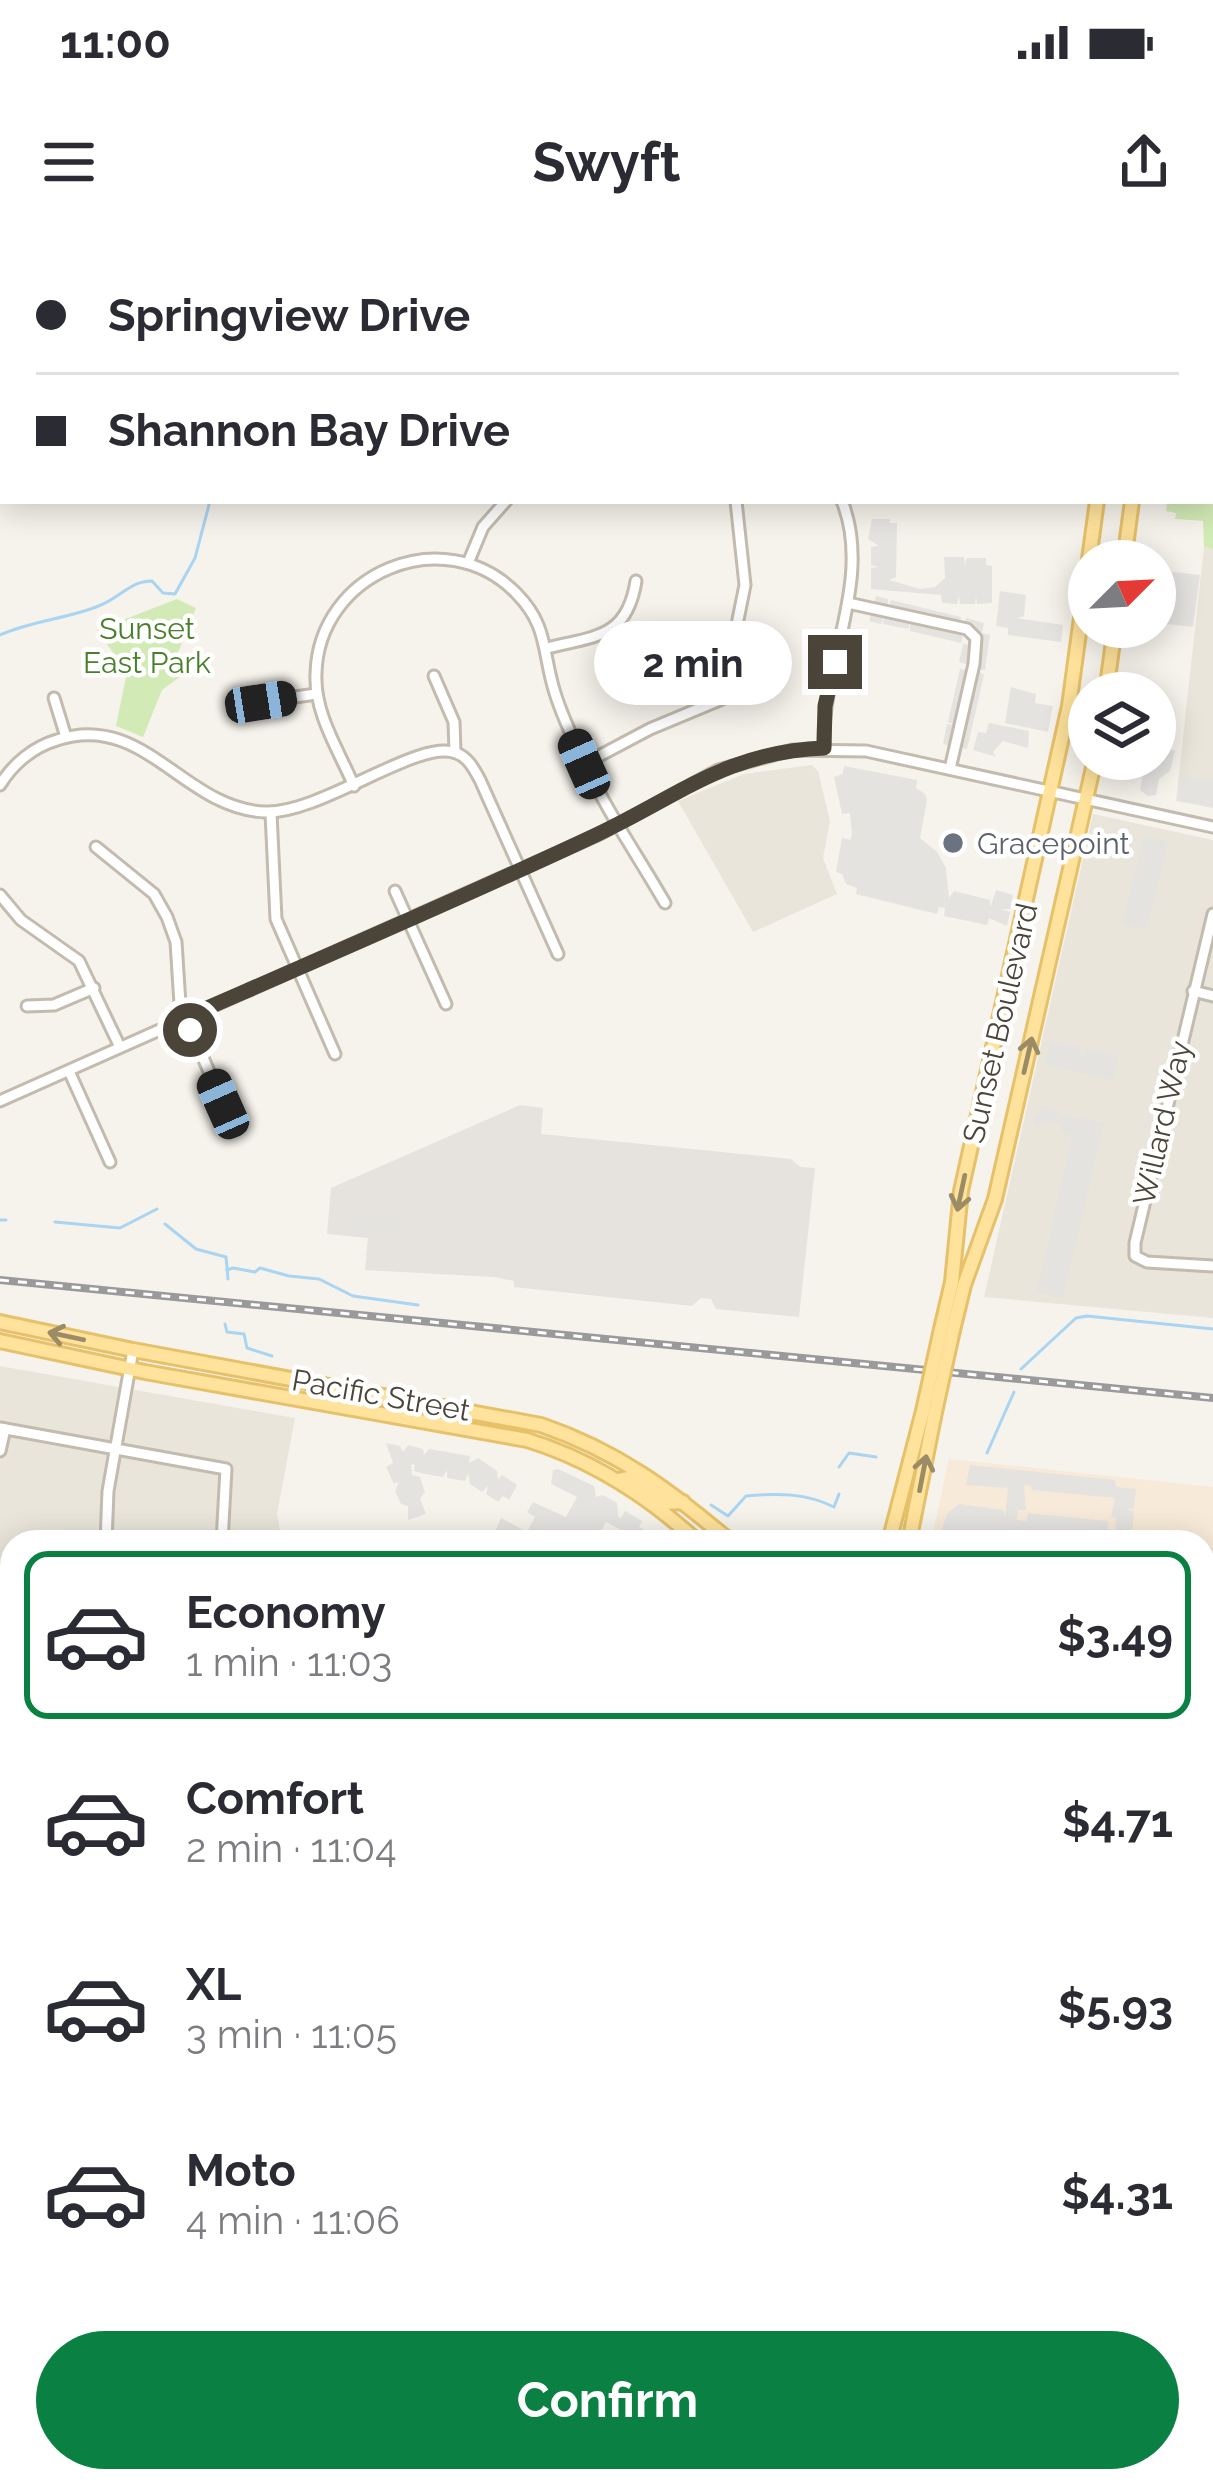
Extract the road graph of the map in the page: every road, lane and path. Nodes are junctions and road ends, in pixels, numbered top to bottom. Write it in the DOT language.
graph roads {
  1 [pos="503,504"];
  2 [pos="736,504"];
  3 [pos="843,504"];
  4 [pos="1097,504"];
  5 [pos="1132,504"];
  6 [pos="1127,540"];
  7 [pos="468,563"];
  8 [pos="637,581"];
  9 [pos="848,603"];
  10 [pos="547,648"];
  11 [pos="434,676"];
  12 [pos="316,694"];
  13 [pos="54,698"];
  14 [pos="261,702"];
  15 [pos="65,737"];
  16 [pos="824,748"];
  17 [pos="455,752"];
  18 [pos="584,764"];
  19 [pos="950,769"];
  20 [pos="1090,780"];
  21 [pos="0,785"];
  22 [pos="355,786"];
  23 [pos="1053,792"];
  24 [pos="1086,800"];
  25 [pos="272,813"];
  26 [pos="619,823"];
  27 [pos="1213,827"];
  28 [pos="96,847"];
  29 [pos="520,869"];
  30 [pos="395,891"];
  31 [pos="0,895"];
  32 [pos="665,903"];
  33 [pos="1213,914"];
  34 [pos="408,919"];
  35 [pos="557,954"];
  36 [pos="296,968"];
  37 [pos="94,988"];
  38 [pos="1193,992"];
  39 [pos="1213,996"];
  40 [pos="446,1004"];
  41 [pos="27,1006"];
  42 [pos="184,1018"];
  43 [pos="120,1047"];
  44 [pos="334,1054"];
  45 [pos="69,1071"];
  46 [pos="0,1101"];
  47 [pos="223,1104"];
  48 [pos="110,1162"];
  49 [pos="1213,1266"];
  50 [pos="0,1322"];
  51 [pos="947,1329"];
  52 [pos="0,1341"];
  53 [pos="133,1350"];
  54 [pos="130,1369"];
  55 [pos="446,1407"];
  56 [pos="929,1411"];
  57 [pos="444,1422"];
  58 [pos="2,1428"];
  59 [pos="558,1430"];
  60 [pos="115,1447"];
  61 [pos="552,1448"];
  62 [pos="0,1451"];
  63 [pos="619,1480"];
  64 [pos="684,1502"];
  65 [pos="106,1530"];
  66 [pos="223,1530"];
  67 [pos="683,1530"];
  68 [pos="717,1530"];
  69 [pos="891,1530"];
  70 [pos="912,1530"];
  1 -- 7 [label="street"];
  2 -- 18 [label="street"];
  3 -- 9 [label="street"];
  4 -- 23 [label="main road, Sunset Boulevard"];
  5 -- 6 [label="main road"];
  7 -- 10 [label="street"];
  7 -- 12 [label="street"];
  8 -- 10 [label="street"];
  9 -- 16 [label="street"];
  9 -- 19 [label="street"];
  10 -- 18 [label="street"];
  11 -- 17 [label="street"];
  12 -- 14 [label="street"];
  12 -- 22 [label="street"];
  13 -- 15 [label="street"];
  15 -- 21 [label="street"];
  15 -- 25 [label="street"];
  16 -- 19 [label="street"];
  16 -- 26 [label="street"];
  17 -- 22 [label="street"];
  17 -- 29 [label="street"];
  18 -- 26 [label="street"];
  19 -- 23 [label="street"];
  20 -- 24 [label="main road, Sunset Boulevard"];
  22 -- 25 [label="street"];
  23 -- 24 [label="street"];
  23 -- 51 [label="main road, Sunset Boulevard, one-way"];
  24 -- 27 [label="street"];
  51 -- 24 [label="main road, Sunset Boulevard, one-way"];
  25 -- 36 [label="street"];
  26 -- 29 [label="street"];
  26 -- 32 [label="street"];
  28 -- 42 [label="street"];
  29 -- 34 [label="street"];
  29 -- 35 [label="street"];
  30 -- 34 [label="street"];
  31 -- 37 [label="street"];
  33 -- 38 [label="street, Willard Way"];
  34 -- 36 [label="street"];
  34 -- 40 [label="street"];
  36 -- 42 [label="street"];
  36 -- 44 [label="street"];
  37 -- 41 [label="street"];
  37 -- 43 [label="street"];
  38 -- 39 [label="street"];
  38 -- 49 [label="street, Willard Way"];
  42 -- 43 [label="street"];
  42 -- 47 [label="street"];
  43 -- 45 [label="street"];
  45 -- 46 [label="street"];
  45 -- 48 [label="street"];
  53 -- 50 [label="main road, Pacific Street, one-way"];
  51 -- 56 [label="main road, Sunset Boulevard, bridge"];
  52 -- 54 [label="main road, Pacific Street"];
  53 -- 54 [label="street"];
  53 -- 55 [label="main road, Pacific Street"];
  54 -- 57 [label="main road, Pacific Street"];
  54 -- 60 [label="street"];
  55 -- 57 [label="main road"];
  55 -- 59 [label="main road, Pacific Street"];
  56 -- 69 [label="main road, Sunset Boulevard"];
  70 -- 56 [label="main road, Sunset Boulevard, one-way"];
  57 -- 61 [label="main road, Pacific Street"];
  58 -- 60 [label="street"];
  58 -- 62 [label="street"];
  59 -- 61 [label="main road"];
  59 -- 64 [label="main road, Pacific Street"];
  60 -- 65 [label="street"];
  60 -- 66 [label="street"];
  61 -- 63 [label="main road, Pacific Street"];
  63 -- 64 [label="main road"];
  63 -- 67 [label="main road, Pacific Street"];
  64 -- 68 [label="main road, Pacific Street"];
}
